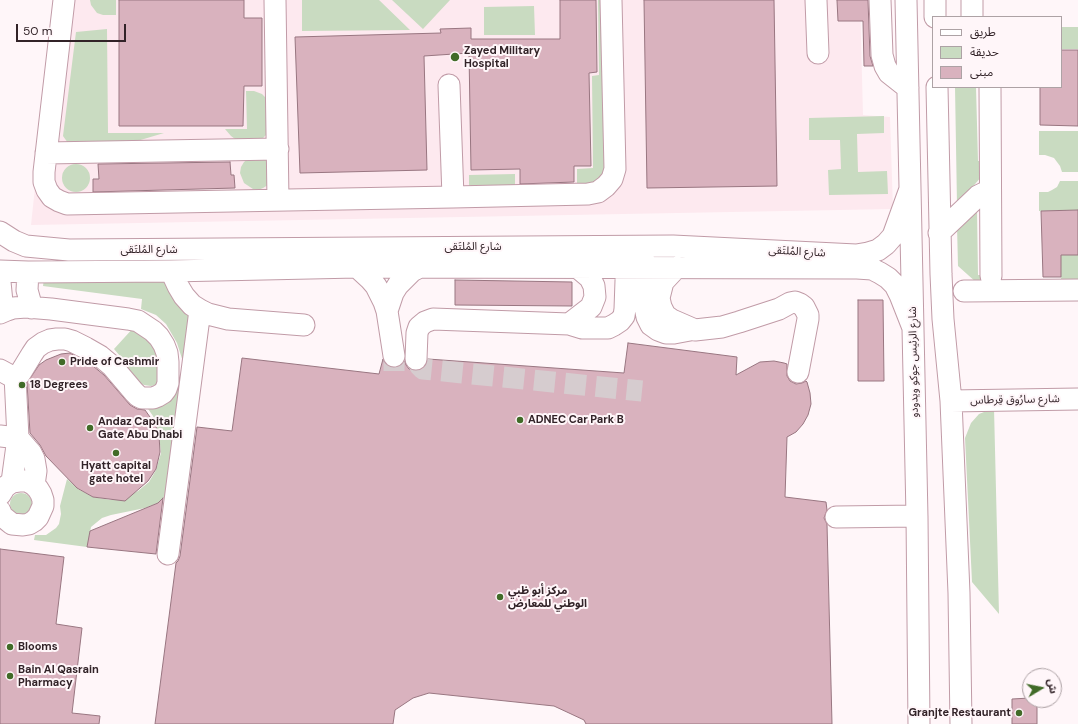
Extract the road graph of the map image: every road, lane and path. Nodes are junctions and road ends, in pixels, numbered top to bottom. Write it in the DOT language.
graph roads {
  1 [pos="64,0"];
  2 [pos="275,0"];
  3 [pos="612,0"];
  4 [pos="816,0"];
  5 [pos="880,0"];
  6 [pos="906,0"];
  7 [pos="935,0"];
  8 [pos="972,0"];
  9 [pos="935,16"];
  10 [pos="972,16"];
  11 [pos="818,52"];
  12 [pos="449,85"];
  13 [pos="908,88"];
  14 [pos="937,88"];
  15 [pos="990,88"];
  16 [pos="278,148"];
  17 [pos="46,153"];
  18 [pos="910,189"];
  19 [pos="990,192"];
  20 [pos="453,198"];
  21 [pos="278,200"];
  22 [pos="0,232"];
  23 [pos="939,233"];
  24 [pos="635,246"];
  25 [pos="69,250"];
  26 [pos="357,267"];
  27 [pos="420,267"];
  28 [pos="577,267"];
  29 [pos="635,267"];
  30 [pos="677,267"];
  31 [pos="171,271"];
  32 [pos="10,274"];
  33 [pos="991,276"];
  34 [pos="1078,290"];
  35 [pos="964,292"];
  36 [pos="32,308"];
  37 [pos="200,310"];
  38 [pos="387,311"];
  39 [pos="0,313"];
  40 [pos="569,324"];
  41 [pos="304,325"];
  42 [pos="913,328"];
  43 [pos="695,330"];
  44 [pos="394,356"];
  45 [pos="416,359"];
  46 [pos="794,368"];
  47 [pos="8,373"];
  48 [pos="1078,399"];
  49 [pos="951,401"];
  50 [pos="9,437"];
  51 [pos="34,485"];
  52 [pos="6,488"];
  53 [pos="0,511"];
  54 [pos="917,516"];
  55 [pos="836,517"];
  56 [pos="168,554"];
  57 [pos="920,724"];
  58 [pos="961,724"];
  1 -- 17 [label="street"];
  2 -- 16 [label="street"];
  3 -- 20 [label="street"];
  4 -- 11 [label="street"];
  5 -- 13 [label="street"];
  6 -- 13 [label="street, شارع الرئيس جوكو ويدودو"];
  7 -- 9 [label="street"];
  8 -- 10 [label="street"];
  12 -- 20 [label="street"];
  13 -- 18 [label="street, شارع الرئيس جوكو ويدودو"];
  14 -- 23 [label="street"];
  15 -- 19 [label="street"];
  16 -- 17 [label="street"];
  16 -- 21 [label="street"];
  17 -- 21 [label="street"];
  18 -- 24 [label="street, شارع المُلتَقى"];
  18 -- 42 [label="street, شارع الرئيس جوكو ويدودو"];
  19 -- 23 [label="street"];
  19 -- 33 [label="street"];
  20 -- 21 [label="street"];
  22 -- 25 [label="street, شارع المُلتَقى"];
  23 -- 49 [label="street"];
  24 -- 25 [label="street, شارع المُلتَقى"];
  24 -- 29 [label="street"];
  25 -- 32 [label="street"];
  26 -- 27 [label="street, شارع المُلتَقى"];
  26 -- 31 [label="street, شارع المُلتَقى"];
  26 -- 38 [label="street"];
  27 -- 28 [label="street, شارع المُلتَقى"];
  27 -- 38 [label="street"];
  28 -- 29 [label="street, شارع المُلتَقى"];
  28 -- 40 [label="street"];
  29 -- 30 [label="street, شارع المُلتَقى"];
  29 -- 40 [label="street"];
  29 -- 43 [label="street"];
  30 -- 42 [label="street, شارع المُلتَقى"];
  30 -- 43 [label="street"];
  31 -- 32 [label="street, شارع المُلتَقى"];
  31 -- 37 [label="street"];
  32 -- 36 [label="street"];
  32 -- 39 [label="street"];
  34 -- 35 [label="street"];
  36 -- 39 [label="street"];
  36 -- 47 [label="street"];
  37 -- 41 [label="street"];
  37 -- 56 [label="street"];
  38 -- 44 [label="street"];
  40 -- 45 [label="street"];
  42 -- 54 [label="street, شارع الرئيس جوكو ويدودو"];
  43 -- 46 [label="street"];
  47 -- 50 [label="street"];
  48 -- 49 [label="street, شارع سارُوق قِرطاس"];
  49 -- 58 [label="street"];
  50 -- 51 [label="street"];
  50 -- 52 [label="street"];
  51 -- 52 [label="street"];
  51 -- 53 [label="street"];
  54 -- 55 [label="street"];
  54 -- 57 [label="street, شارع الرئيس جوكو ويدودو"];
}
